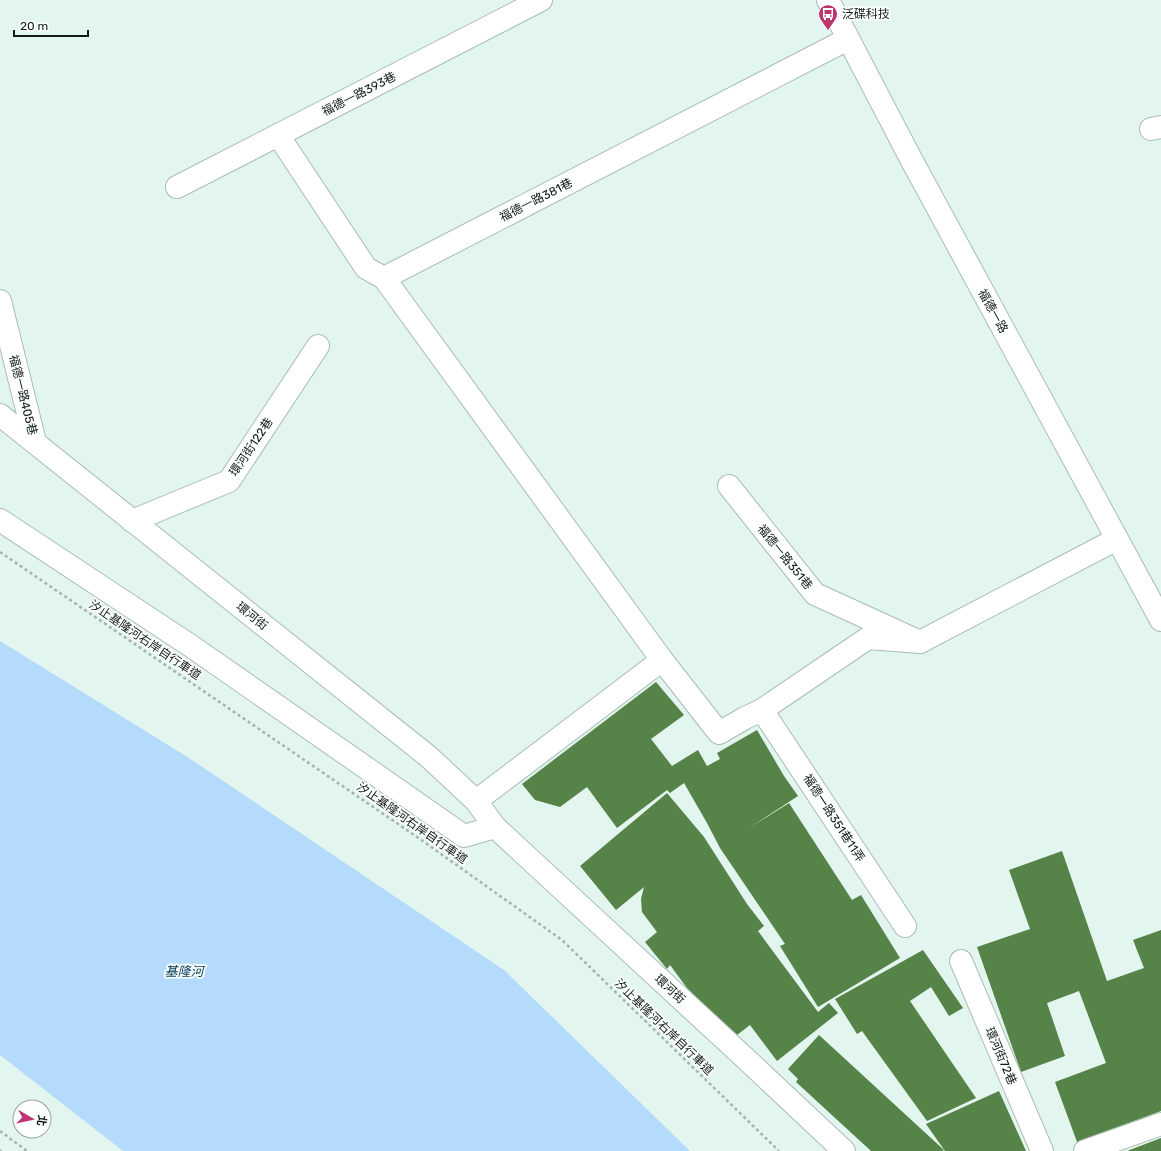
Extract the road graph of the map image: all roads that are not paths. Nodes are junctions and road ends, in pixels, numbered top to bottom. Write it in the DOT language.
graph roads {
  1 [pos="541,0"];
  2 [pos="828,0"];
  3 [pos="848,39"];
  4 [pos="278,135"];
  5 [pos="177,187"];
  6 [pos="384,278"];
  7 [pos="0,301"];
  8 [pos="318,346"];
  9 [pos="0,415"];
  10 [pos="35,442"];
  11 [pos="729,486"];
  12 [pos="0,520"];
  13 [pos="132,521"];
  14 [pos="1117,539"];
  15 [pos="1161,620"];
  16 [pos="920,642"];
  17 [pos="662,660"];
  18 [pos="762,710"];
  19 [pos="476,801"];
  20 [pos="494,827"];
  21 [pos="905,926"];
  22 [pos="961,961"];
  23 [pos="1161,1124"];
  24 [pos="844,1151"];
  25 [pos="1042,1151"];
  26 [pos="1085,1151"];
  1 -- 4 [label="street, 福德一路393巷"];
  2 -- 3 [label="street, 福德一路"];
  3 -- 6 [label="street, 福德一路381巷"];
  3 -- 14 [label="street, 福德一路"];
  4 -- 5 [label="street, 福德一路393巷"];
  4 -- 6 [label="street"];
  6 -- 17 [label="street"];
  7 -- 10 [label="street, 福德一路405巷"];
  8 -- 13 [label="street, 環河街122巷"];
  9 -- 10 [label="street, 環河街"];
  10 -- 13 [label="street, 環河街"];
  11 -- 16 [label="street, 福德一路351巷"];
  12 -- 20 [label="street"];
  13 -- 19 [label="street, 環河街"];
  14 -- 15 [label="street, 福德一路"];
  14 -- 16 [label="street"];
  16 -- 18 [label="street"];
  17 -- 18 [label="street"];
  17 -- 19 [label="street"];
  18 -- 21 [label="street, 福德一路351巷11弄"];
  19 -- 20 [label="street, 環河街"];
  20 -- 24 [label="street, 環河街"];
  22 -- 25 [label="street, 環河街72巷"];
  23 -- 26 [label="street"];
}
